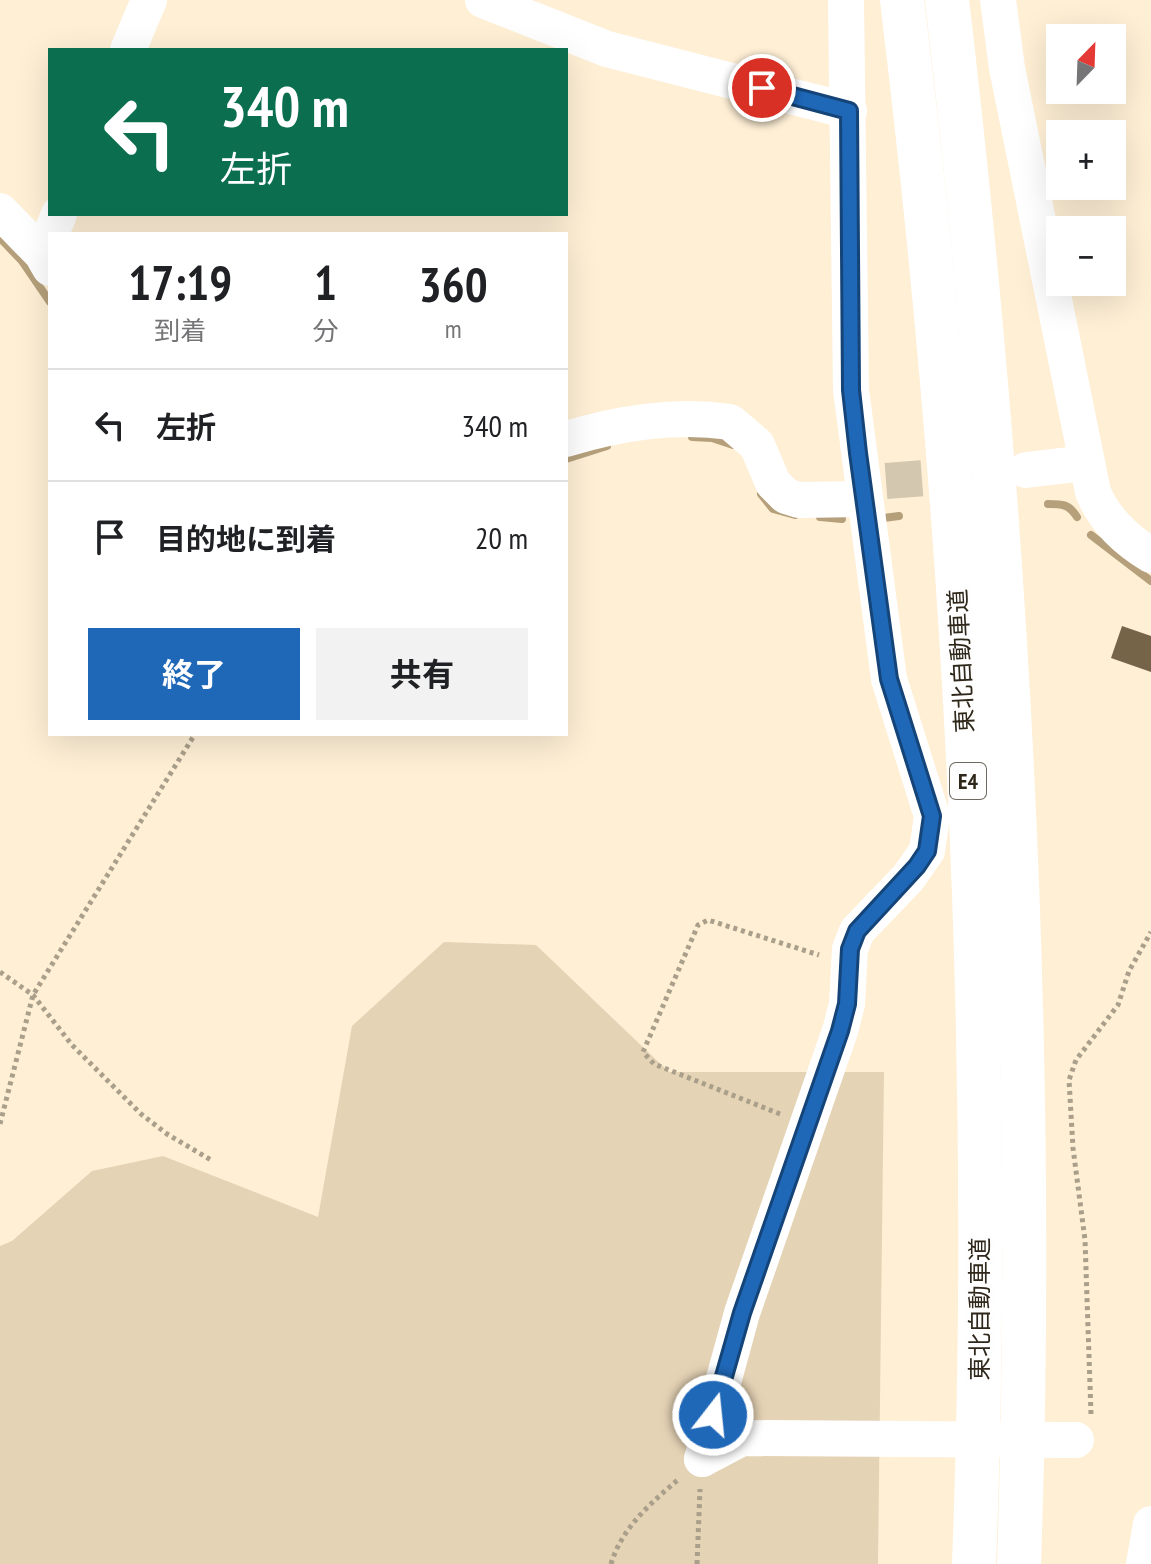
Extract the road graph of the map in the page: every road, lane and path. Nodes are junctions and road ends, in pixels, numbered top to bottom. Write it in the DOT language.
graph roads {
  1 [pos="149,0"];
  2 [pos="483,0"];
  3 [pos="846,0"];
  4 [pos="902,0"];
  5 [pos="947,0"];
  6 [pos="998,0"];
  7 [pos="129,48"];
  8 [pos="849,111"];
  9 [pos="0,211"];
  10 [pos="48,248"];
  11 [pos="568,438"];
  12 [pos="1085,463"];
  13 [pos="1026,470"];
  14 [pos="871,486"];
  15 [pos="1151,555"];
  16 [pos="194,736"];
  17 [pos="1151,932"];
  18 [pos="849,955"];
  19 [pos="0,972"];
  20 [pos="33,995"];
  21 [pos="0,1124"];
  22 [pos="807,1124"];
  23 [pos="211,1160"];
  24 [pos="1076,1440"];
  25 [pos="702,1459"];
  26 [pos="1151,1524"];
  27 [pos="611,1564"];
  28 [pos="697,1564"];
  29 [pos="974,1564"];
  30 [pos="1019,1564"];
  31 [pos="1144,1564"];
  1 -- 7 [label="street"];
  2 -- 8 [label="street"];
  3 -- 8 [label="street"];
  4 -- 29 [label="highway, 東北自動車道 / E4"];
  5 -- 30 [label="highway, 東北自動車道 / E4"];
  6 -- 12 [label="street"];
  8 -- 14 [label="street"];
  9 -- 10 [label="street"];
  11 -- 14 [label="street"];
  12 -- 13 [label="street"];
  12 -- 15 [label="street"];
  14 -- 18 [label="street"];
  16 -- 20 [label="path"];
  17 -- 24 [label="path"];
  18 -- 22 [label="street"];
  18 -- 22 [label="path"];
  19 -- 20 [label="path"];
  20 -- 21 [label="path"];
  20 -- 23 [label="path"];
  22 -- 25 [label="street"];
  24 -- 25 [label="street"];
  25 -- 27 [label="path"];
  25 -- 28 [label="path"];
  26 -- 31 [label="street"];
}
